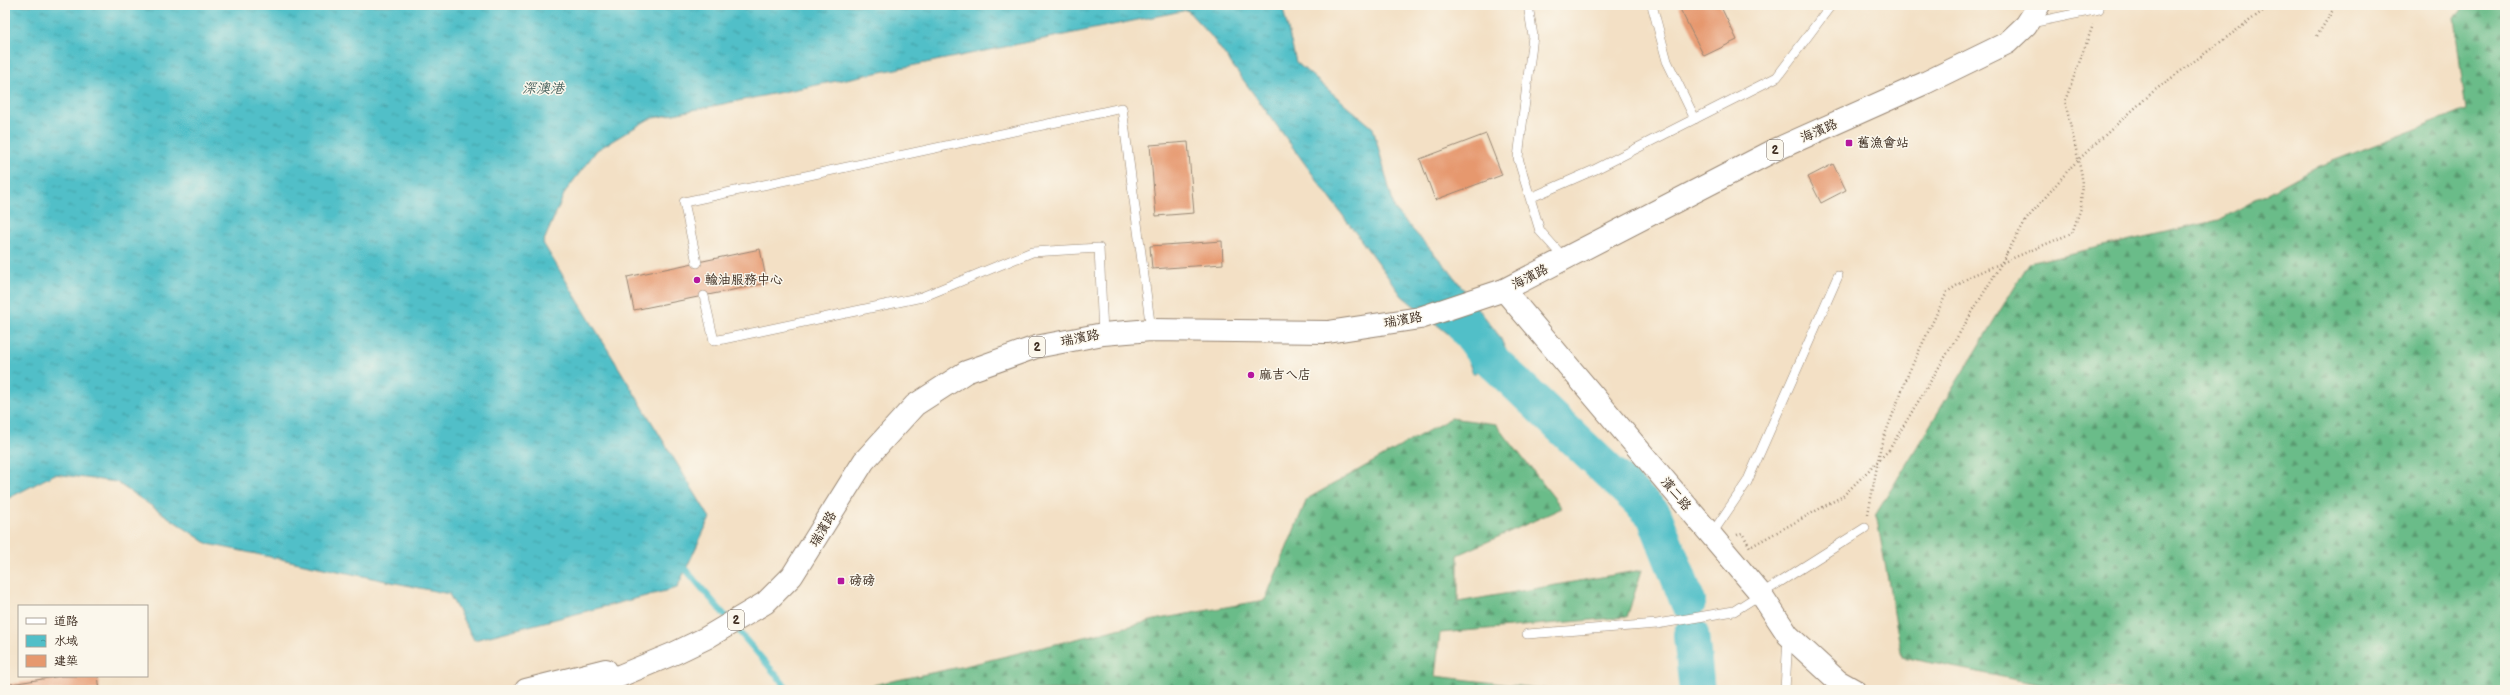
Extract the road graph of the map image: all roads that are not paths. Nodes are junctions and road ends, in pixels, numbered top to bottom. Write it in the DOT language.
graph roads {
  1 [pos="1528,5"];
  2 [pos="1652,5"];
  3 [pos="1831,5"];
  4 [pos="2039,5"];
  5 [pos="2099,9"];
  6 [pos="2026,25"];
  7 [pos="1695,119"];
  8 [pos="1530,198"];
  9 [pos="1565,259"];
  10 [pos="697,263"];
  11 [pos="1838,276"];
  12 [pos="1504,290"];
  13 [pos="704,296"];
  14 [pos="1151,330"];
  15 [pos="1103,334"];
  16 [pos="1865,528"];
  17 [pos="1711,535"];
  18 [pos="1761,594"];
  19 [pos="1527,634"];
  20 [pos="1788,635"];
  21 [pos="675,653"];
  22 [pos="526,690"];
  23 [pos="586,690"];
  24 [pos="1785,690"];
  25 [pos="1854,690"];
  1 -- 8 [label="lane"];
  2 -- 7 [label="lane"];
  3 -- 7 [label="lane"];
  4 -- 6 [label="main road, 海濱路 / 2"];
  5 -- 6 [label="lane"];
  6 -- 9 [label="main road, 海濱路 / 2"];
  7 -- 8 [label="lane"];
  8 -- 9 [label="lane"];
  9 -- 12 [label="main road, 海濱路 / 2"];
  10 -- 14 [label="lane"];
  11 -- 17 [label="lane"];
  12 -- 14 [label="main road, 瑞濱路 / 2"];
  12 -- 17 [label="main road, 濱二路"];
  13 -- 15 [label="lane"];
  14 -- 15 [label="main road, 瑞濱路 / 2"];
  15 -- 21 [label="main road, 瑞濱路 / 2"];
  16 -- 18 [label="lane"];
  17 -- 18 [label="main road, 濱二路"];
  18 -- 19 [label="lane"];
  18 -- 20 [label="main road, 濱二路"];
  20 -- 24 [label="lane"];
  20 -- 25 [label="main road, 濱二路"];
  21 -- 22 [label="main road, 2"];
  21 -- 23 [label="main road, 2"];
}
